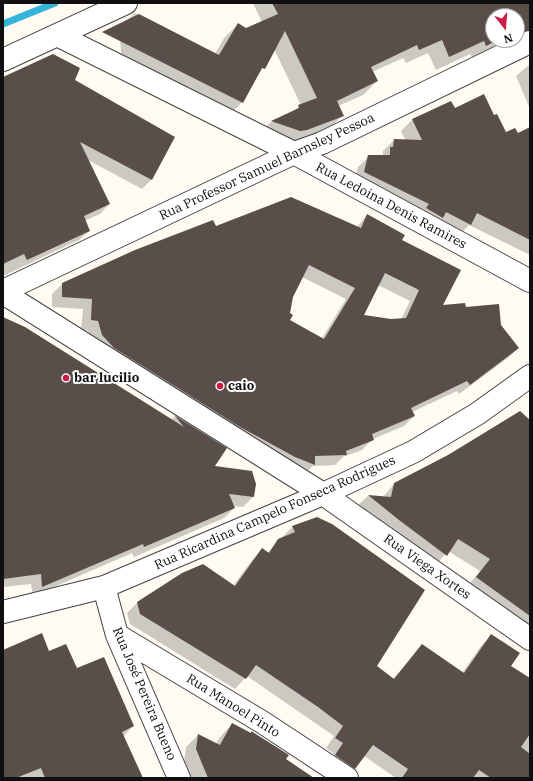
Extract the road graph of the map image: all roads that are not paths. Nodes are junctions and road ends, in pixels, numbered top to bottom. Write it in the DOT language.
graph roads {
  1 [pos="126,3"];
  2 [pos="58,35"];
  3 [pos="530,42"];
  4 [pos="3,60"];
  5 [pos="294,154"];
  6 [pos="530,281"];
  7 [pos="3,292"];
  8 [pos="530,376"];
  9 [pos="323,494"];
  10 [pos="104,587"];
  11 [pos="3,612"];
  12 [pos="117,635"];
  13 [pos="530,639"];
  14 [pos="179,778"];
  15 [pos="347,778"];
  1 -- 2 [label="street"];
  2 -- 4 [label="street"];
  2 -- 5 [label="street, Rua Ledoina Denis Ramires"];
  3 -- 5 [label="street, Rua Professor Samuel Barnsley Pessoa"];
  5 -- 6 [label="street, Rua Ledoina Denis Ramires"];
  5 -- 7 [label="street, Rua Professor Samuel Barnsley Pessoa"];
  7 -- 9 [label="street, Rua Viega Xortes"];
  8 -- 9 [label="street, Rua Ricardina Campelo Fonseca Rodrigues"];
  9 -- 10 [label="street, Rua Ricardina Campelo Fonseca Rodrigues"];
  9 -- 13 [label="street, Rua Viega Xortes"];
  10 -- 11 [label="street, Rua Ricardina Campelo Fonseca Rodrigues"];
  10 -- 12 [label="street, Rua José Pereira Bueno"];
  12 -- 14 [label="street, Rua José Pereira Bueno"];
  12 -- 15 [label="street, Rua Manoel Pinto"];
}
